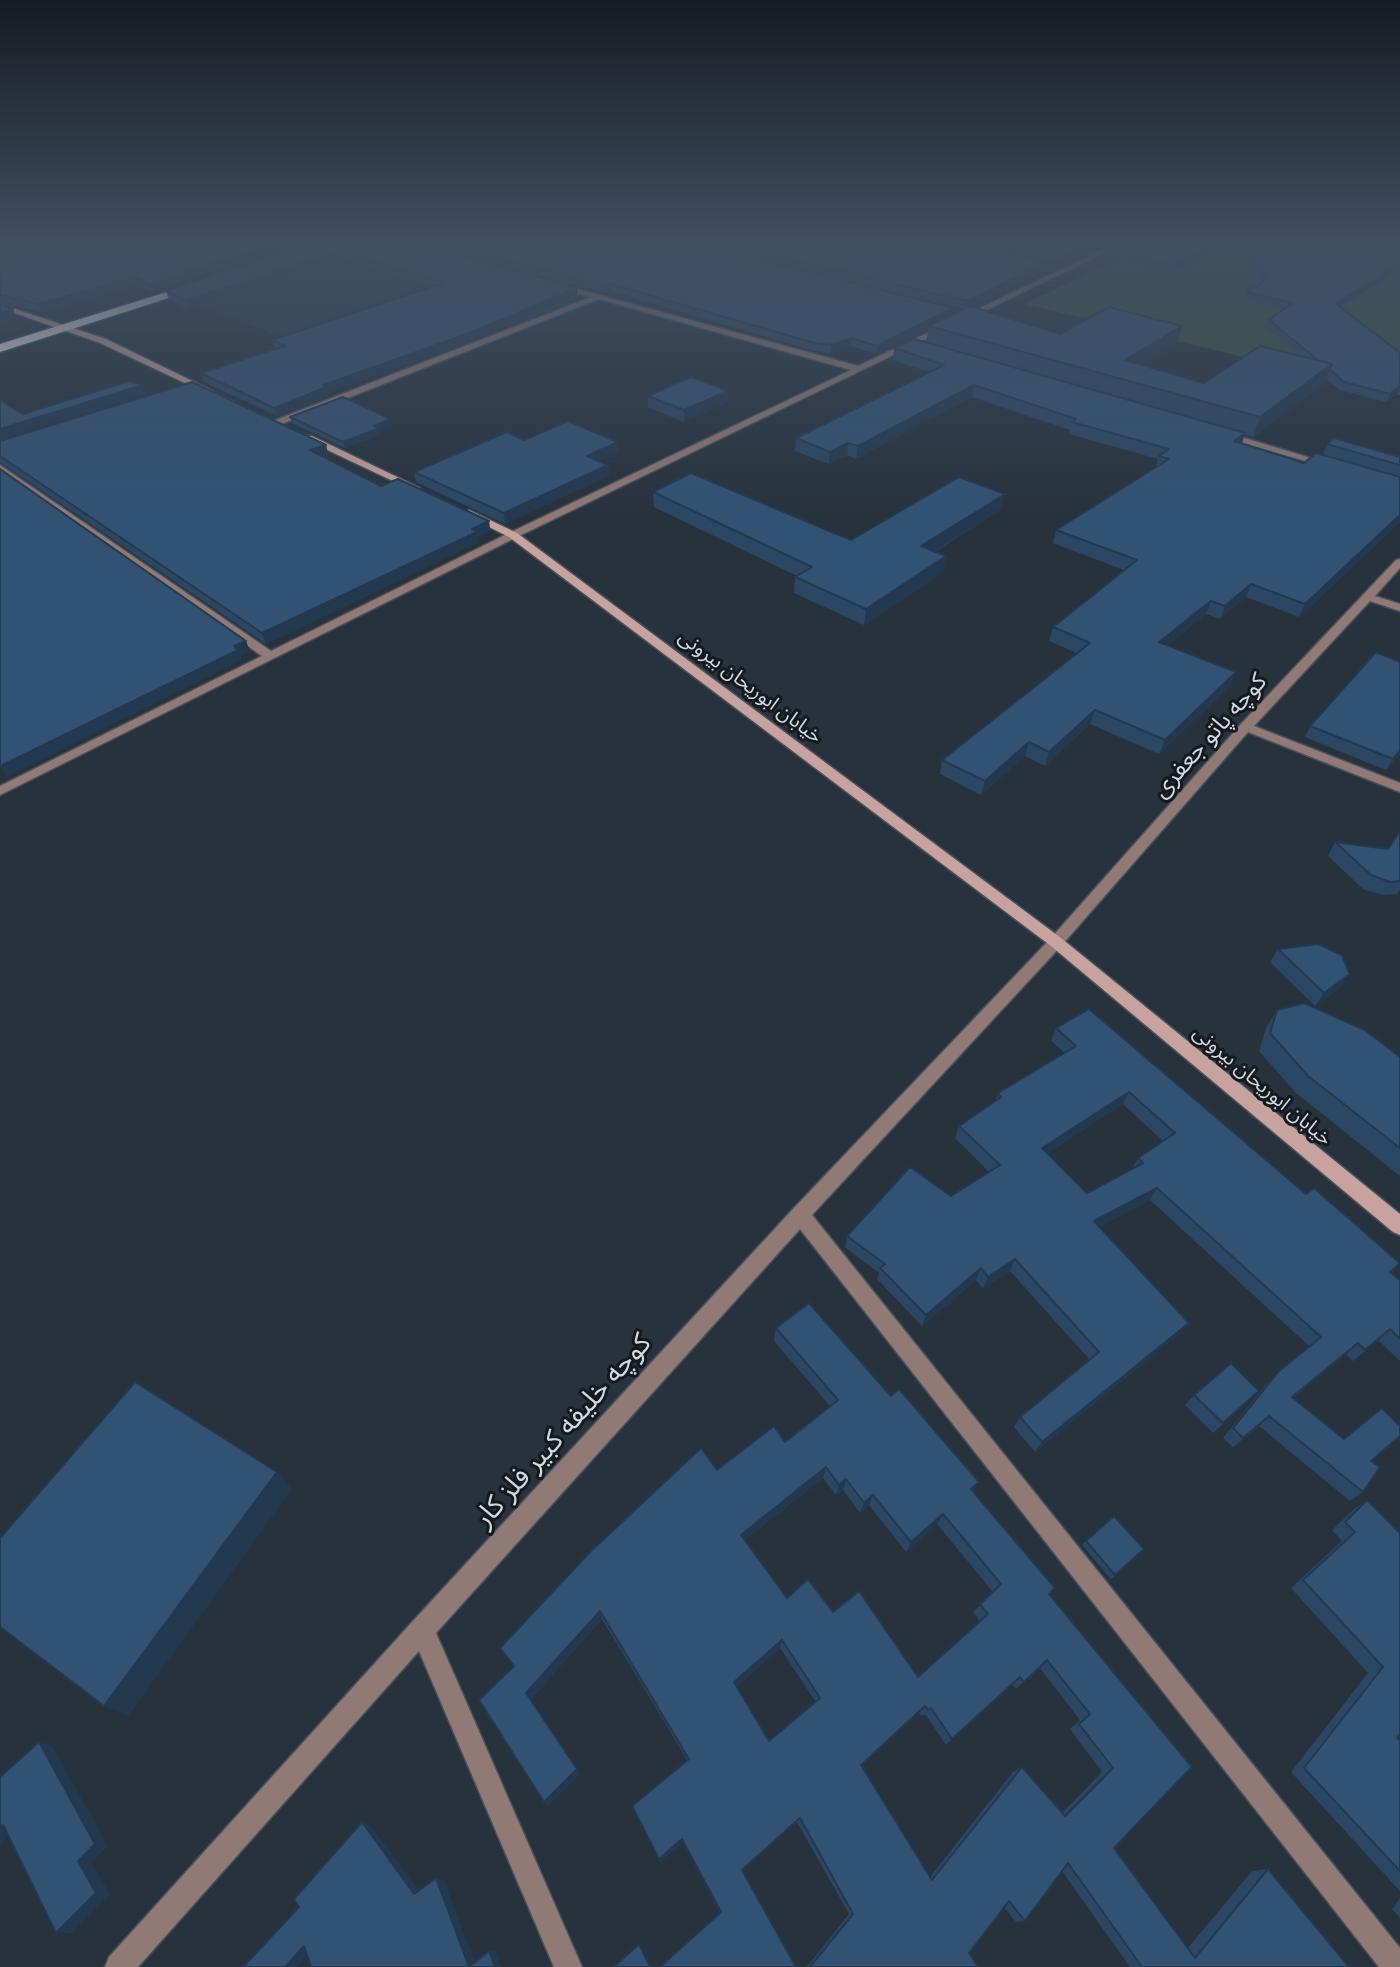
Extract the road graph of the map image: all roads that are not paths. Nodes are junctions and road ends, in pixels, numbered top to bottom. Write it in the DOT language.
graph roads {
  1 [pos="48,334"];
  2 [pos="83,334"];
  3 [pos="504,334"];
  4 [pos="731,334"];
  5 [pos="933,334"];
  6 [pos="911,344"];
  7 [pos="0,348"];
  8 [pos="927,348"];
  9 [pos="858,369"];
  10 [pos="196,385"];
  11 [pos="181,389"];
  12 [pos="223,397"];
  13 [pos="263,416"];
  14 [pos="276,423"];
  15 [pos="1217,432"];
  16 [pos="0,468"];
  17 [pos="1339,468"];
  18 [pos="430,495"];
  19 [pos="457,508"];
  20 [pos="513,535"];
  21 [pos="1400,562"];
  22 [pos="1368,597"];
  23 [pos="1400,608"];
  24 [pos="270,656"];
  25 [pos="1246,727"];
  26 [pos="1400,788"];
  27 [pos="0,791"];
  28 [pos="1056,942"];
  29 [pos="800,1215"];
  30 [pos="1400,1226"];
  31 [pos="422,1630"];
  32 [pos="119,1967"];
  33 [pos="568,1967"];
  34 [pos="1397,1967"];
  1 -- 7 [label="highway"];
  2 -- 10 [label="street"];
  3 -- 14 [label="street"];
  4 -- 9 [label="street"];
  5 -- 6 [label="street"];
  6 -- 8 [label="street"];
  6 -- 9 [label="street"];
  9 -- 20 [label="street"];
  10 -- 11 [label="street"];
  10 -- 12 [label="street"];
  13 -- 14 [label="street"];
  14 -- 18 [label="street"];
  15 -- 17 [label="street"];
  16 -- 24 [label="street"];
  19 -- 20 [label="street, خیابان ابوریحان بیرونی"];
  20 -- 24 [label="street"];
  20 -- 28 [label="street, خیابان ابوریحان بیرونی"];
  21 -- 22 [label="street, کوچه پاتو جعفری"];
  22 -- 23 [label="street"];
  22 -- 25 [label="street, کوچه پاتو جعفری"];
  24 -- 27 [label="street"];
  25 -- 26 [label="street"];
  25 -- 28 [label="street, کوچه پاتو جعفری"];
  28 -- 29 [label="street, کوچه خلیفه کبیر فلز کار"];
  28 -- 30 [label="street, خیابان ابوریحان بیرونی"];
  29 -- 31 [label="street, کوچه خلیفه کبیر فلز کار"];
  29 -- 34 [label="street"];
  31 -- 32 [label="street, کوچه خلیفه کبیر فلز کار"];
  31 -- 33 [label="street"];
}
